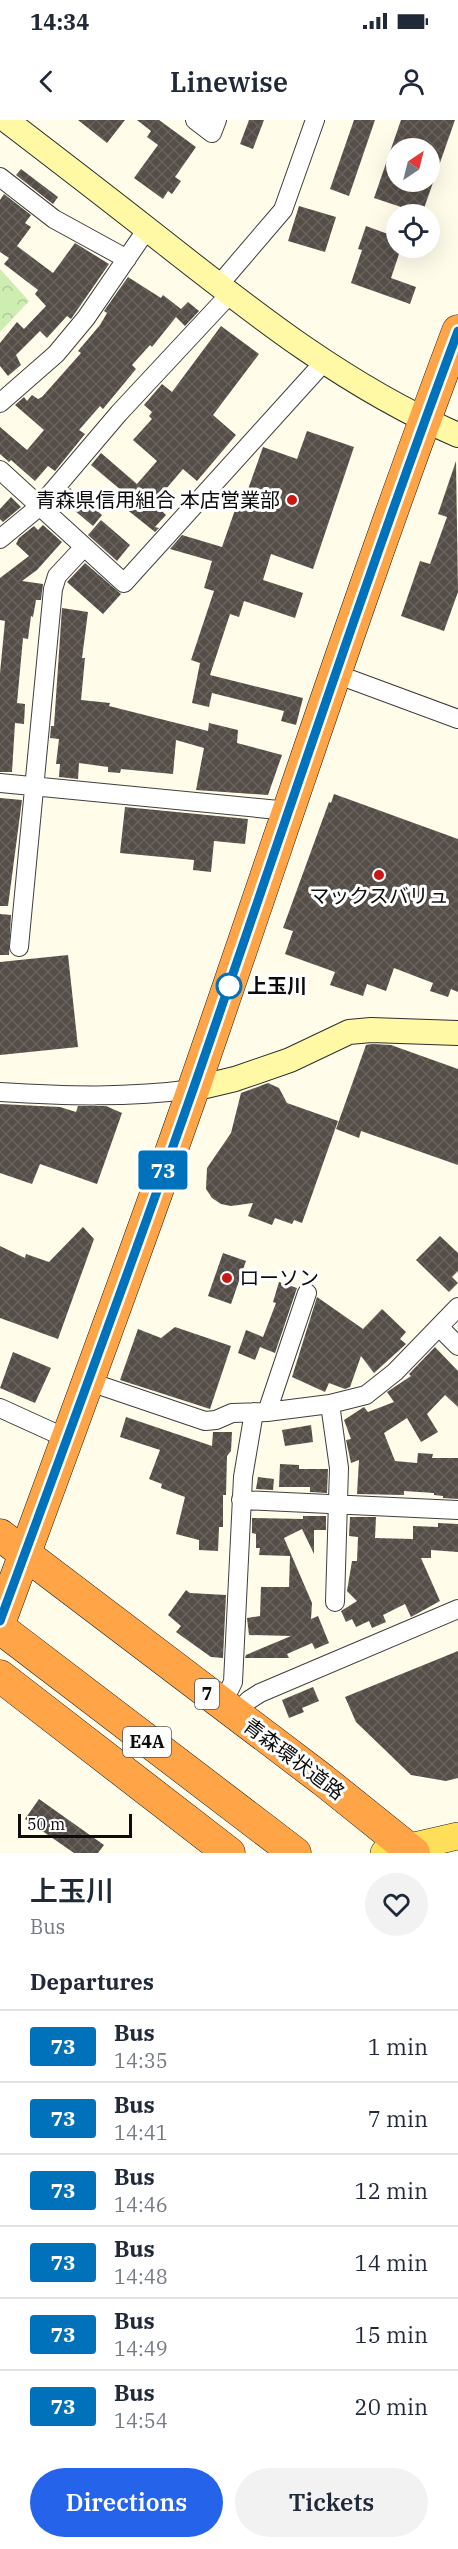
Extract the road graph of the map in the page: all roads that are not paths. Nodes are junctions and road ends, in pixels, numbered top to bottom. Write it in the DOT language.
graph roads {
  1 [pos="6,120"];
  2 [pos="195,120"];
  3 [pos="217,120"];
  4 [pos="315,120"];
  5 [pos="0,177"];
  6 [pos="147,230"];
  7 [pos="127,259"];
  8 [pos="224,291"];
  9 [pos="458,331"];
  10 [pos="324,362"];
  11 [pos="0,403"];
  12 [pos="424,421"];
  13 [pos="458,435"];
  14 [pos="0,470"];
  15 [pos="40,506"];
  16 [pos="0,539"];
  17 [pos="84,547"];
  18 [pos="336,674"];
  19 [pos="458,719"];
  20 [pos="0,783"];
  21 [pos="35,786"];
  22 [pos="289,811"];
  23 [pos="19,947"];
  24 [pos="458,1033"];
  25 [pos="193,1089"];
  26 [pos="0,1092"];
  27 [pos="307,1293"];
  28 [pos="458,1307"];
  29 [pos="439,1327"];
  30 [pos="458,1346"];
  31 [pos="87,1381"];
  32 [pos="330,1404"];
  33 [pos="0,1408"];
  34 [pos="260,1412"];
  35 [pos="68,1440"];
  36 [pos="241,1500"];
  37 [pos="339,1506"];
  38 [pos="458,1510"];
  39 [pos="0,1535"];
  40 [pos="24,1555"];
  41 [pos="334,1602"];
  42 [pos="458,1609"];
  43 [pos="0,1621"];
  44 [pos="0,1629"];
  45 [pos="0,1676"];
  46 [pos="229,1710"];
  47 [pos="458,1836"];
  48 [pos="402,1851"];
  49 [pos="229,1853"];
  50 [pos="295,1853"];
  1 -- 6 [label="street"];
  2 -- 3 [label="street"];
  4 -- 8 [label="street"];
  5 -- 7 [label="street"];
  6 -- 7 [label="street"];
  6 -- 8 [label="street"];
  7 -- 11 [label="street"];
  8 -- 10 [label="street"];
  8 -- 15 [label="street"];
  9 -- 12 [label="highway"];
  10 -- 12 [label="street"];
  10 -- 17 [label="street"];
  12 -- 13 [label="street"];
  12 -- 18 [label="highway"];
  14 -- 15 [label="street"];
  15 -- 16 [label="street"];
  15 -- 17 [label="street"];
  17 -- 21 [label="street"];
  18 -- 19 [label="street"];
  18 -- 22 [label="highway"];
  20 -- 21 [label="street"];
  21 -- 22 [label="street"];
  21 -- 23 [label="street"];
  22 -- 25 [label="highway"];
  24 -- 25 [label="street"];
  25 -- 26 [label="street"];
  25 -- 31 [label="highway"];
  27 -- 34 [label="street"];
  28 -- 29 [label="street"];
  29 -- 30 [label="street"];
  29 -- 32 [label="street"];
  31 -- 34 [label="street"];
  31 -- 35 [label="highway"];
  32 -- 34 [label="street"];
  32 -- 37 [label="street"];
  33 -- 35 [label="street"];
  34 -- 36 [label="street"];
  35 -- 40 [label="highway"];
  36 -- 37 [label="street"];
  36 -- 46 [label="street"];
  37 -- 38 [label="street"];
  37 -- 41 [label="street"];
  39 -- 40 [label="highway, 青森環状道路 / 7"];
  40 -- 43 [label="highway"];
  40 -- 46 [label="highway, 青森環状道路 / 7"];
  42 -- 46 [label="street"];
  44 -- 50 [label="highway, E4A"];
  45 -- 49 [label="highway"];
  46 -- 48 [label="highway, 青森環状道路 / 7"];
  47 -- 48 [label="main road"];
}
